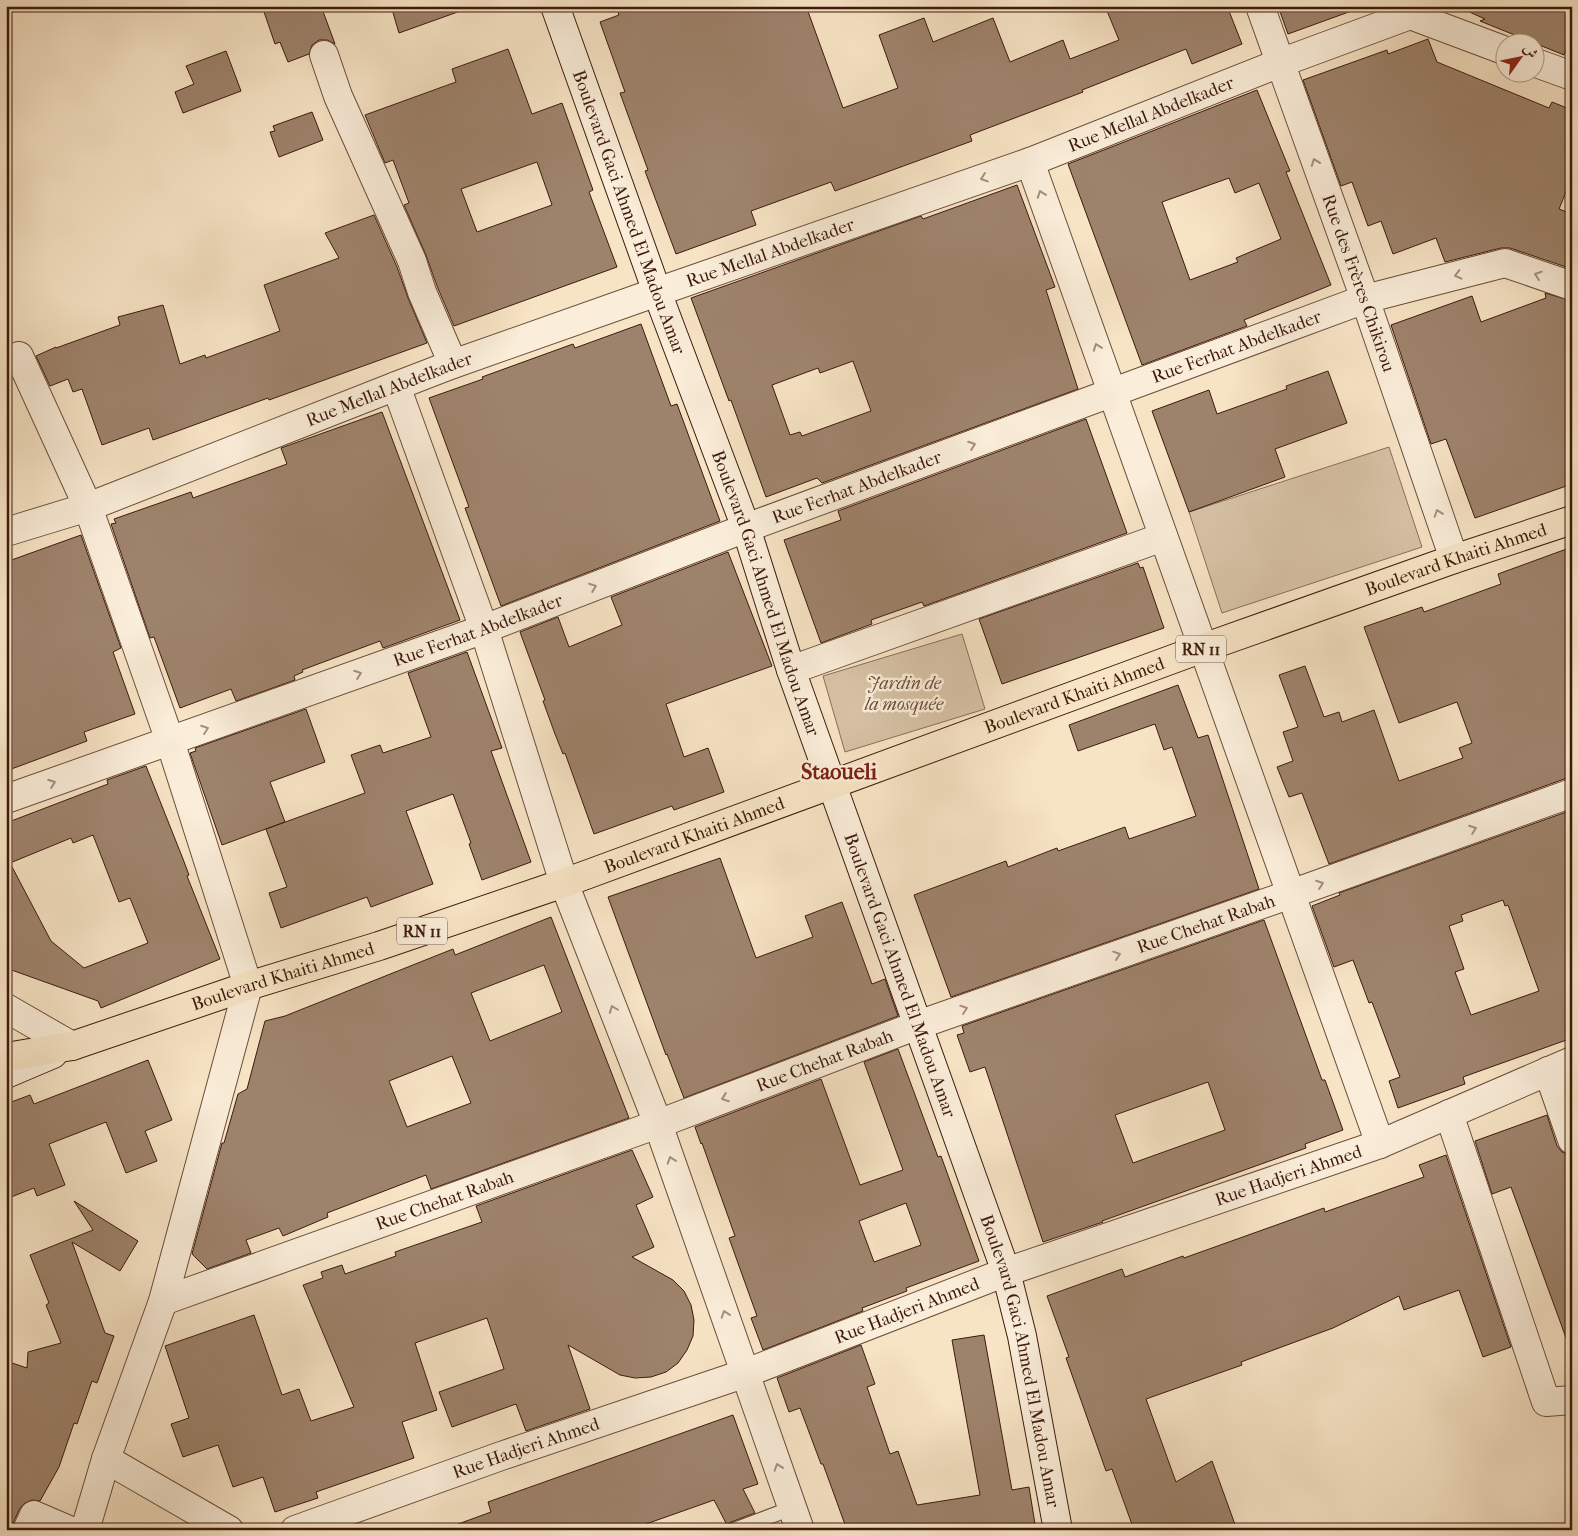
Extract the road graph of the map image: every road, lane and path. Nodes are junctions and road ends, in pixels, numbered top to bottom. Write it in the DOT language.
graph roads {
  1 [pos="555,6"];
  2 [pos="1260,6"];
  3 [pos="1496,47"];
  4 [pos="324,55"];
  5 [pos="1280,63"];
  6 [pos="1546,67"];
  7 [pos="1572,76"];
  8 [pos="1030,162"];
  9 [pos="1572,286"];
  10 [pos="657,292"];
  11 [pos="1365,299"];
  12 [pos="19,356"];
  13 [pos="453,364"];
  14 [pos="396,386"];
  15 [pos="1113,393"];
  16 [pos="88,507"];
  17 [pos="1572,520"];
  18 [pos="746,528"];
  19 [pos="6,532"];
  20 [pos="1163,537"];
  21 [pos="1454,560"];
  22 [pos="484,629"];
  23 [pos="1203,648"];
  24 [pos="791,670"];
  25 [pos="170,741"];
  26 [pos="832,785"];
  27 [pos="1572,793"];
  28 [pos="6,800"];
  29 [pos="564,883"];
  30 [pos="1291,894"];
  31 [pos="248,986"];
  32 [pos="6,1008"];
  33 [pos="918,1025"];
  34 [pos="72,1046"];
  35 [pos="6,1057"];
  36 [pos="1560,1066"];
  37 [pos="6,1074"];
  38 [pos="1449,1114"];
  39 [pos="658,1124"];
  40 [pos="1572,1140"];
  41 [pos="1380,1144"];
  42 [pos="1006,1272"];
  43 [pos="163,1301"];
  44 [pos="746,1373"];
  45 [pos="1572,1400"];
  46 [pos="106,1460"];
  47 [pos="796,1519"];
  48 [pos="27,1530"];
  49 [pos="69,1530"];
  50 [pos="85,1530"];
  51 [pos="229,1530"];
  52 [pos="295,1530"];
  53 [pos="734,1530"];
  54 [pos="1058,1530"];
  1 -- 10 [label="street, Boulevard Gaci Ahmed El Madou Amar"];
  2 -- 5 [label="street, Rue des Frères Chikirou"];
  3 -- 5 [label="street, Rue Mellal Abdelkader"];
  4 -- 13 [label="street"];
  5 -- 8 [label="street, Rue Mellal Abdelkader"];
  11 -- 5 [label="street, Rue des Frères Chikirou, one-way"];
  6 -- 7 [label="street"];
  8 -- 10 [label="street, Rue Mellal Abdelkader, one-way"];
  15 -- 8 [label="street, one-way"];
  9 -- 11 [label="street, Rue Ferhat Abdelkader, one-way"];
  10 -- 13 [label="street, Rue Mellal Abdelkader"];
  10 -- 18 [label="street, Boulevard Gaci Ahmed El Madou Amar"];
  11 -- 15 [label="street, Rue Ferhat Abdelkader"];
  21 -- 11 [label="street, Rue des Frères Chikirou, one-way"];
  12 -- 16 [label="street"];
  13 -- 14 [label="street, Rue Mellal Abdelkader"];
  14 -- 16 [label="street, Rue Mellal Abdelkader"];
  14 -- 22 [label="street"];
  18 -- 15 [label="street, Rue Ferhat Abdelkader, one-way"];
  15 -- 20 [label="street"];
  16 -- 19 [label="street, Rue Mellal Abdelkader"];
  16 -- 25 [label="street"];
  17 -- 21 [label="highway, Boulevard Khaiti Ahmed / RN 11"];
  22 -- 18 [label="street, Rue Ferhat Abdelkader, one-way"];
  18 -- 24 [label="street, Boulevard Gaci Ahmed El Madou Amar"];
  20 -- 23 [label="street"];
  20 -- 24 [label="street"];
  21 -- 23 [label="highway, Boulevard Khaiti Ahmed / RN 11"];
  25 -- 22 [label="street, Rue Ferhat Abdelkader, one-way"];
  22 -- 29 [label="street"];
  23 -- 26 [label="highway, Boulevard Khaiti Ahmed / RN 11"];
  23 -- 30 [label="street"];
  24 -- 26 [label="street, Boulevard Gaci Ahmed El Madou Amar"];
  28 -- 25 [label="street, Rue Ferhat Abdelkader, one-way"];
  25 -- 31 [label="street"];
  26 -- 29 [label="highway, Boulevard Khaiti Ahmed / RN 11"];
  26 -- 33 [label="street, Boulevard Gaci Ahmed El Madou Amar"];
  30 -- 27 [label="street, Rue Chehat Rabah, one-way"];
  29 -- 31 [label="highway, Boulevard Khaiti Ahmed / RN 11"];
  39 -- 29 [label="street, one-way"];
  33 -- 30 [label="street, Rue Chehat Rabah, one-way"];
  30 -- 41 [label="street"];
  31 -- 34 [label="highway, Boulevard Khaiti Ahmed / RN 11"];
  31 -- 43 [label="street"];
  32 -- 34 [label="street"];
  33 -- 39 [label="street, Rue Chehat Rabah, one-way"];
  33 -- 42 [label="street, Boulevard Gaci Ahmed El Madou Amar"];
  34 -- 35 [label="highway, Boulevard Khaiti Ahmed / RN 11"];
  34 -- 37 [label="street"];
  36 -- 38 [label="street, Rue Hadjeri Ahmed"];
  36 -- 40 [label="street"];
  38 -- 41 [label="street, Rue Hadjeri Ahmed"];
  38 -- 45 [label="street"];
  39 -- 43 [label="street, Rue Chehat Rabah"];
  44 -- 39 [label="street, one-way"];
  41 -- 42 [label="street, Rue Hadjeri Ahmed"];
  42 -- 44 [label="street, Rue Hadjeri Ahmed"];
  42 -- 54 [label="street, Boulevard Gaci Ahmed El Madou Amar"];
  43 -- 46 [label="street"];
  47 -- 44 [label="street, one-way"];
  44 -- 52 [label="street, Rue Hadjeri Ahmed"];
  46 -- 50 [label="street"];
  46 -- 51 [label="street"];
  47 -- 53 [label="lane"];
  48 -- 49 [label="street"];
}
